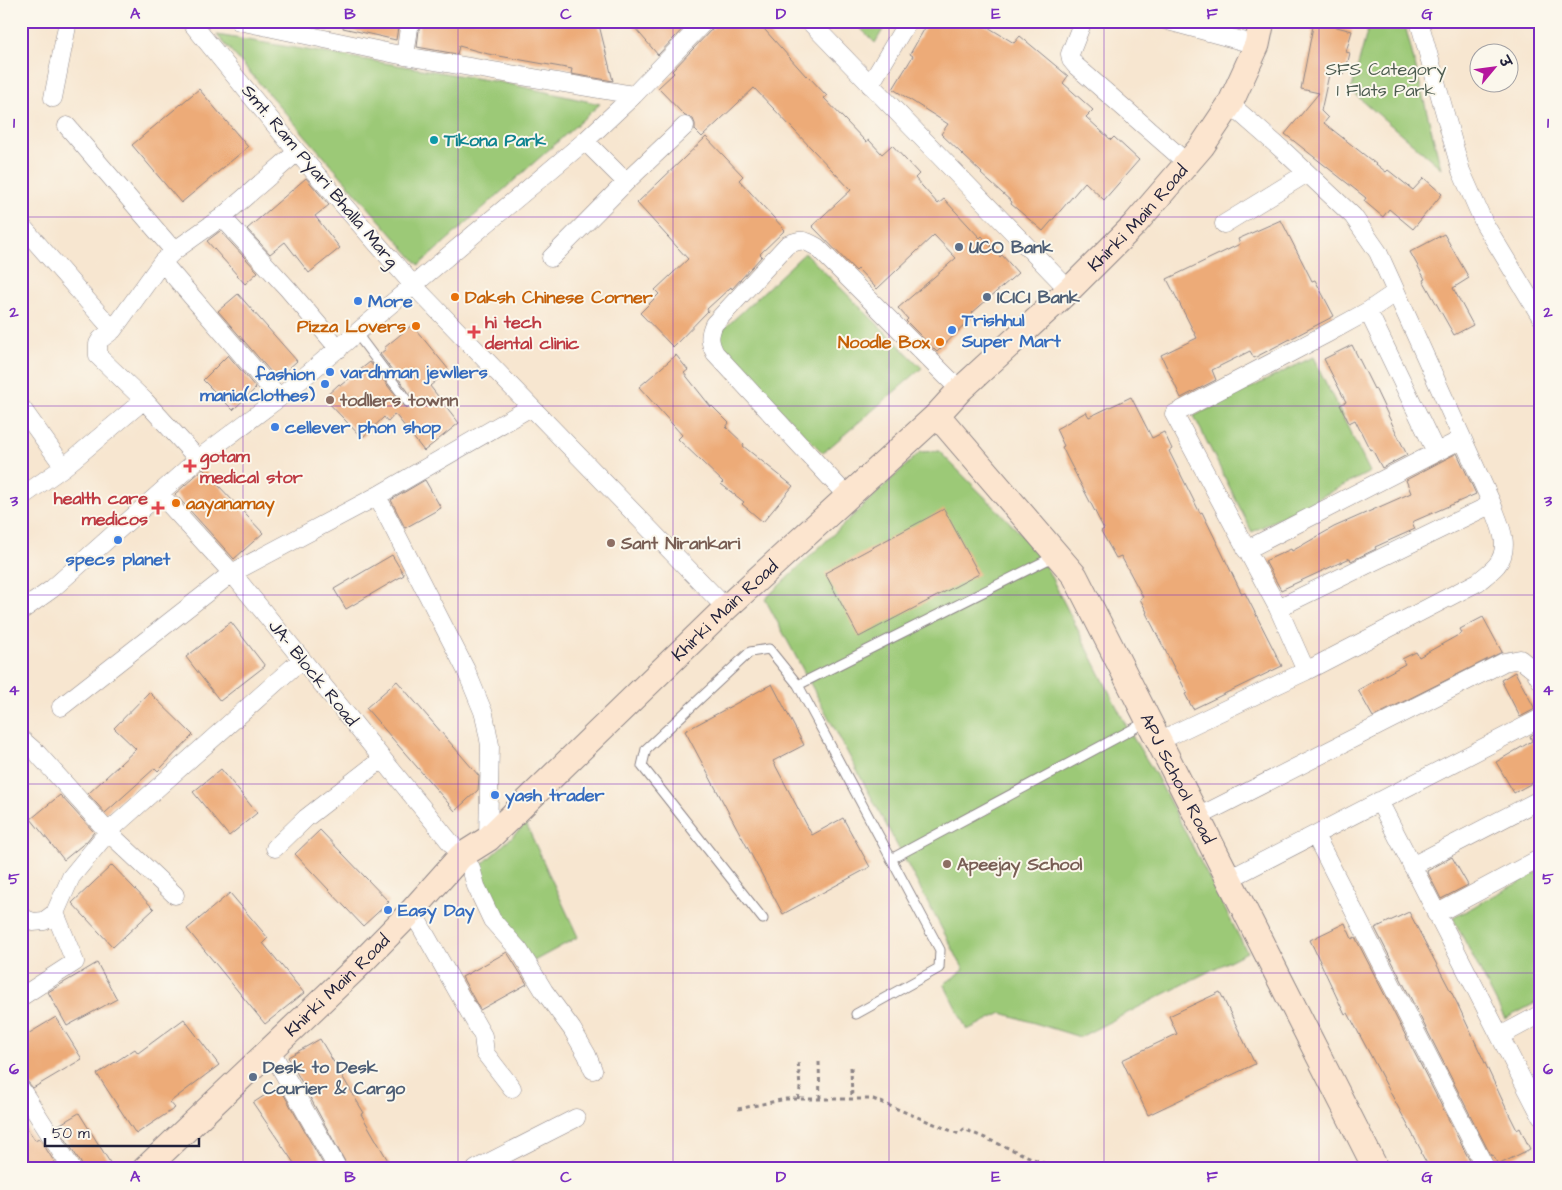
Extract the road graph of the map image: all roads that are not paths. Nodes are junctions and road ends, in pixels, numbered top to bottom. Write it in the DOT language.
graph roads {
  1 [pos="68,21"];
  2 [pos="190,21"];
  3 [pos="239,21"];
  4 [pos="410,21"];
  5 [pos="705,21"];
  6 [pos="809,21"];
  7 [pos="908,21"];
  8 [pos="1083,21"];
  9 [pos="1168,21"];
  10 [pos="1262,21"];
  11 [pos="1419,21"];
  12 [pos="1257,45"];
  13 [pos="405,56"];
  14 [pos="870,85"];
  15 [pos="634,95"];
  16 [pos="53,98"];
  17 [pos="1230,104"];
  18 [pos="67,126"];
  19 [pos="685,126"];
  20 [pos="585,141"];
  21 [pos="297,152"];
  22 [pos="1187,163"];
  23 [pos="1307,173"];
  24 [pos="626,182"];
  25 [pos="222,217"];
  26 [pos="1224,224"];
  27 [pos="21,226"];
  28 [pos="168,256"];
  29 [pos="551,258"];
  30 [pos="414,286"];
  31 [pos="1069,290"];
  32 [pos="1396,292"];
  33 [pos="1368,311"];
  34 [pos="1541,318"];
  35 [pos="113,330"];
  36 [pos="358,334"];
  37 [pos="339,349"];
  38 [pos="960,390"];
  39 [pos="279,398"];
  40 [pos="144,400"];
  41 [pos="408,402"];
  42 [pos="21,407"];
  43 [pos="531,407"];
  44 [pos="937,415"];
  45 [pos="1462,439"];
  46 [pos="1436,452"];
  47 [pos="198,459"];
  48 [pos="64,467"];
  49 [pos="160,494"];
  50 [pos="377,496"];
  51 [pos="21,497"];
  52 [pos="848,497"];
  53 [pos="1492,504"];
  54 [pos="1246,550"];
  55 [pos="1057,555"];
  56 [pos="232,573"];
  57 [pos="726,608"];
  58 [pos="1278,608"];
  59 [pos="21,611"];
  60 [pos="302,659"];
  61 [pos="1306,671"];
  62 [pos="1541,682"];
  63 [pos="798,685"];
  64 [pos="61,707"];
  65 [pos="1541,718"];
  66 [pos="1154,731"];
  67 [pos="21,738"];
  68 [pos="382,759"];
  69 [pos="1541,798"];
  70 [pos="1379,802"];
  71 [pos="1198,817"];
  72 [pos="108,832"];
  73 [pos="1315,835"];
  74 [pos="488,839"];
  75 [pos="275,848"];
  76 [pos="461,856"];
  77 [pos="1541,858"];
  78 [pos="891,859"];
  79 [pos="1412,866"];
  80 [pos="1229,879"];
  81 [pos="175,895"];
  82 [pos="412,911"];
  83 [pos="55,913"];
  84 [pos="1436,914"];
  85 [pos="21,917"];
  86 [pos="763,919"];
  87 [pos="21,997"];
  88 [pos="856,1014"];
  89 [pos="1541,1014"];
  90 [pos="1500,1036"];
  91 [pos="271,1051"];
  92 [pos="593,1070"];
  93 [pos="512,1088"];
  94 [pos="21,1089"];
  95 [pos="1536,1095"];
  96 [pos="1541,1116"];
  97 [pos="576,1118"];
  98 [pos="72,1169"];
  99 [pos="145,1169"];
  100 [pos="338,1169"];
  101 [pos="476,1169"];
  102 [pos="1376,1169"];
  103 [pos="1486,1169"];
  1 -- 16 [label="street"];
  2 -- 21 [label="street, Smt. Ram Pyari Bhalla Marg"];
  3 -- 13 [label="street"];
  4 -- 13 [label="street"];
  5 -- 15 [label="street"];
  6 -- 14 [label="street"];
  7 -- 14 [label="street"];
  8 -- 22 [label="street"];
  9 -- 12 [label="street"];
  10 -- 12 [label="street, Khirki Main Road"];
  11 -- 34 [label="street"];
  12 -- 17 [label="street, Khirki Main Road"];
  13 -- 15 [label="street"];
  14 -- 31 [label="street"];
  15 -- 20 [label="street"];
  17 -- 22 [label="street, Khirki Main Road"];
  17 -- 23 [label="street"];
  18 -- 28 [label="street"];
  19 -- 24 [label="street"];
  20 -- 24 [label="street"];
  20 -- 30 [label="street"];
  21 -- 25 [label="street"];
  21 -- 30 [label="street, Smt. Ram Pyari Bhalla Marg"];
  22 -- 31 [label="street, Khirki Main Road"];
  23 -- 26 [label="street"];
  23 -- 32 [label="street"];
  24 -- 29 [label="street"];
  25 -- 28 [label="street"];
  25 -- 37 [label="street"];
  27 -- 35 [label="street"];
  28 -- 35 [label="street"];
  28 -- 39 [label="street"];
  30 -- 36 [label="street"];
  30 -- 43 [label="street, Smt. Ram Pyari Bhalla Marg"];
  31 -- 38 [label="street, Khirki Main Road"];
  32 -- 33 [label="street"];
  32 -- 45 [label="street"];
  33 -- 46 [label="street"];
  33 -- 54 [label="street"];
  35 -- 40 [label="street"];
  36 -- 37 [label="street"];
  36 -- 41 [label="lane"];
  37 -- 39 [label="street"];
  38 -- 44 [label="street, Khirki Main Road"];
  38 -- 52 [label="street"];
  39 -- 47 [label="street"];
  40 -- 47 [label="street"];
  40 -- 48 [label="street"];
  42 -- 48 [label="street"];
  43 -- 50 [label="street"];
  43 -- 57 [label="street, Smt. Ram Pyari Bhalla Marg"];
  44 -- 52 [label="street, Khirki Main Road"];
  44 -- 55 [label="street, APJ School Road"];
  45 -- 46 [label="street"];
  45 -- 53 [label="street"];
  46 -- 54 [label="street"];
  47 -- 49 [label="street"];
  48 -- 51 [label="street"];
  49 -- 56 [label="street, JA- Block Road"];
  49 -- 59 [label="street"];
  50 -- 56 [label="street"];
  50 -- 74 [label="street"];
  52 -- 57 [label="street, Khirki Main Road"];
  53 -- 58 [label="street"];
  53 -- 61 [label="street"];
  54 -- 58 [label="street"];
  55 -- 63 [label="lane"];
  55 -- 66 [label="street, APJ School Road"];
  56 -- 60 [label="street, JA- Block Road"];
  56 -- 64 [label="street"];
  57 -- 74 [label="street, Khirki Main Road"];
  58 -- 61 [label="street"];
  60 -- 68 [label="street, JA- Block Road"];
  60 -- 72 [label="street"];
  61 -- 66 [label="street"];
  62 -- 71 [label="street"];
  63 -- 78 [label="lane"];
  63 -- 86 [label="lane"];
  65 -- 70 [label="street"];
  66 -- 71 [label="street, APJ School Road"];
  66 -- 78 [label="lane"];
  67 -- 72 [label="street"];
  68 -- 75 [label="street"];
  68 -- 76 [label="street, JA- Block Road"];
  69 -- 79 [label="street"];
  70 -- 73 [label="street"];
  70 -- 79 [label="street"];
  71 -- 80 [label="street, APJ School Road"];
  72 -- 81 [label="street"];
  72 -- 83 [label="street"];
  73 -- 80 [label="street"];
  73 -- 103 [label="street"];
  74 -- 76 [label="street, Khirki Main Road"];
  76 -- 82 [label="street, Khirki Main Road"];
  76 -- 92 [label="street, JA- Block Road"];
  77 -- 84 [label="street"];
  78 -- 88 [label="lane"];
  79 -- 84 [label="street"];
  80 -- 102 [label="street, APJ School Road"];
  82 -- 91 [label="street, Khirki Main Road"];
  82 -- 93 [label="street"];
  83 -- 85 [label="street"];
  83 -- 87 [label="street"];
  84 -- 90 [label="street"];
  89 -- 90 [label="street"];
  90 -- 95 [label="street"];
  91 -- 99 [label="street, Khirki Main Road"];
  91 -- 100 [label="street"];
  94 -- 98 [label="street"];
  95 -- 96 [label="street"];
  97 -- 101 [label="street"];
}
